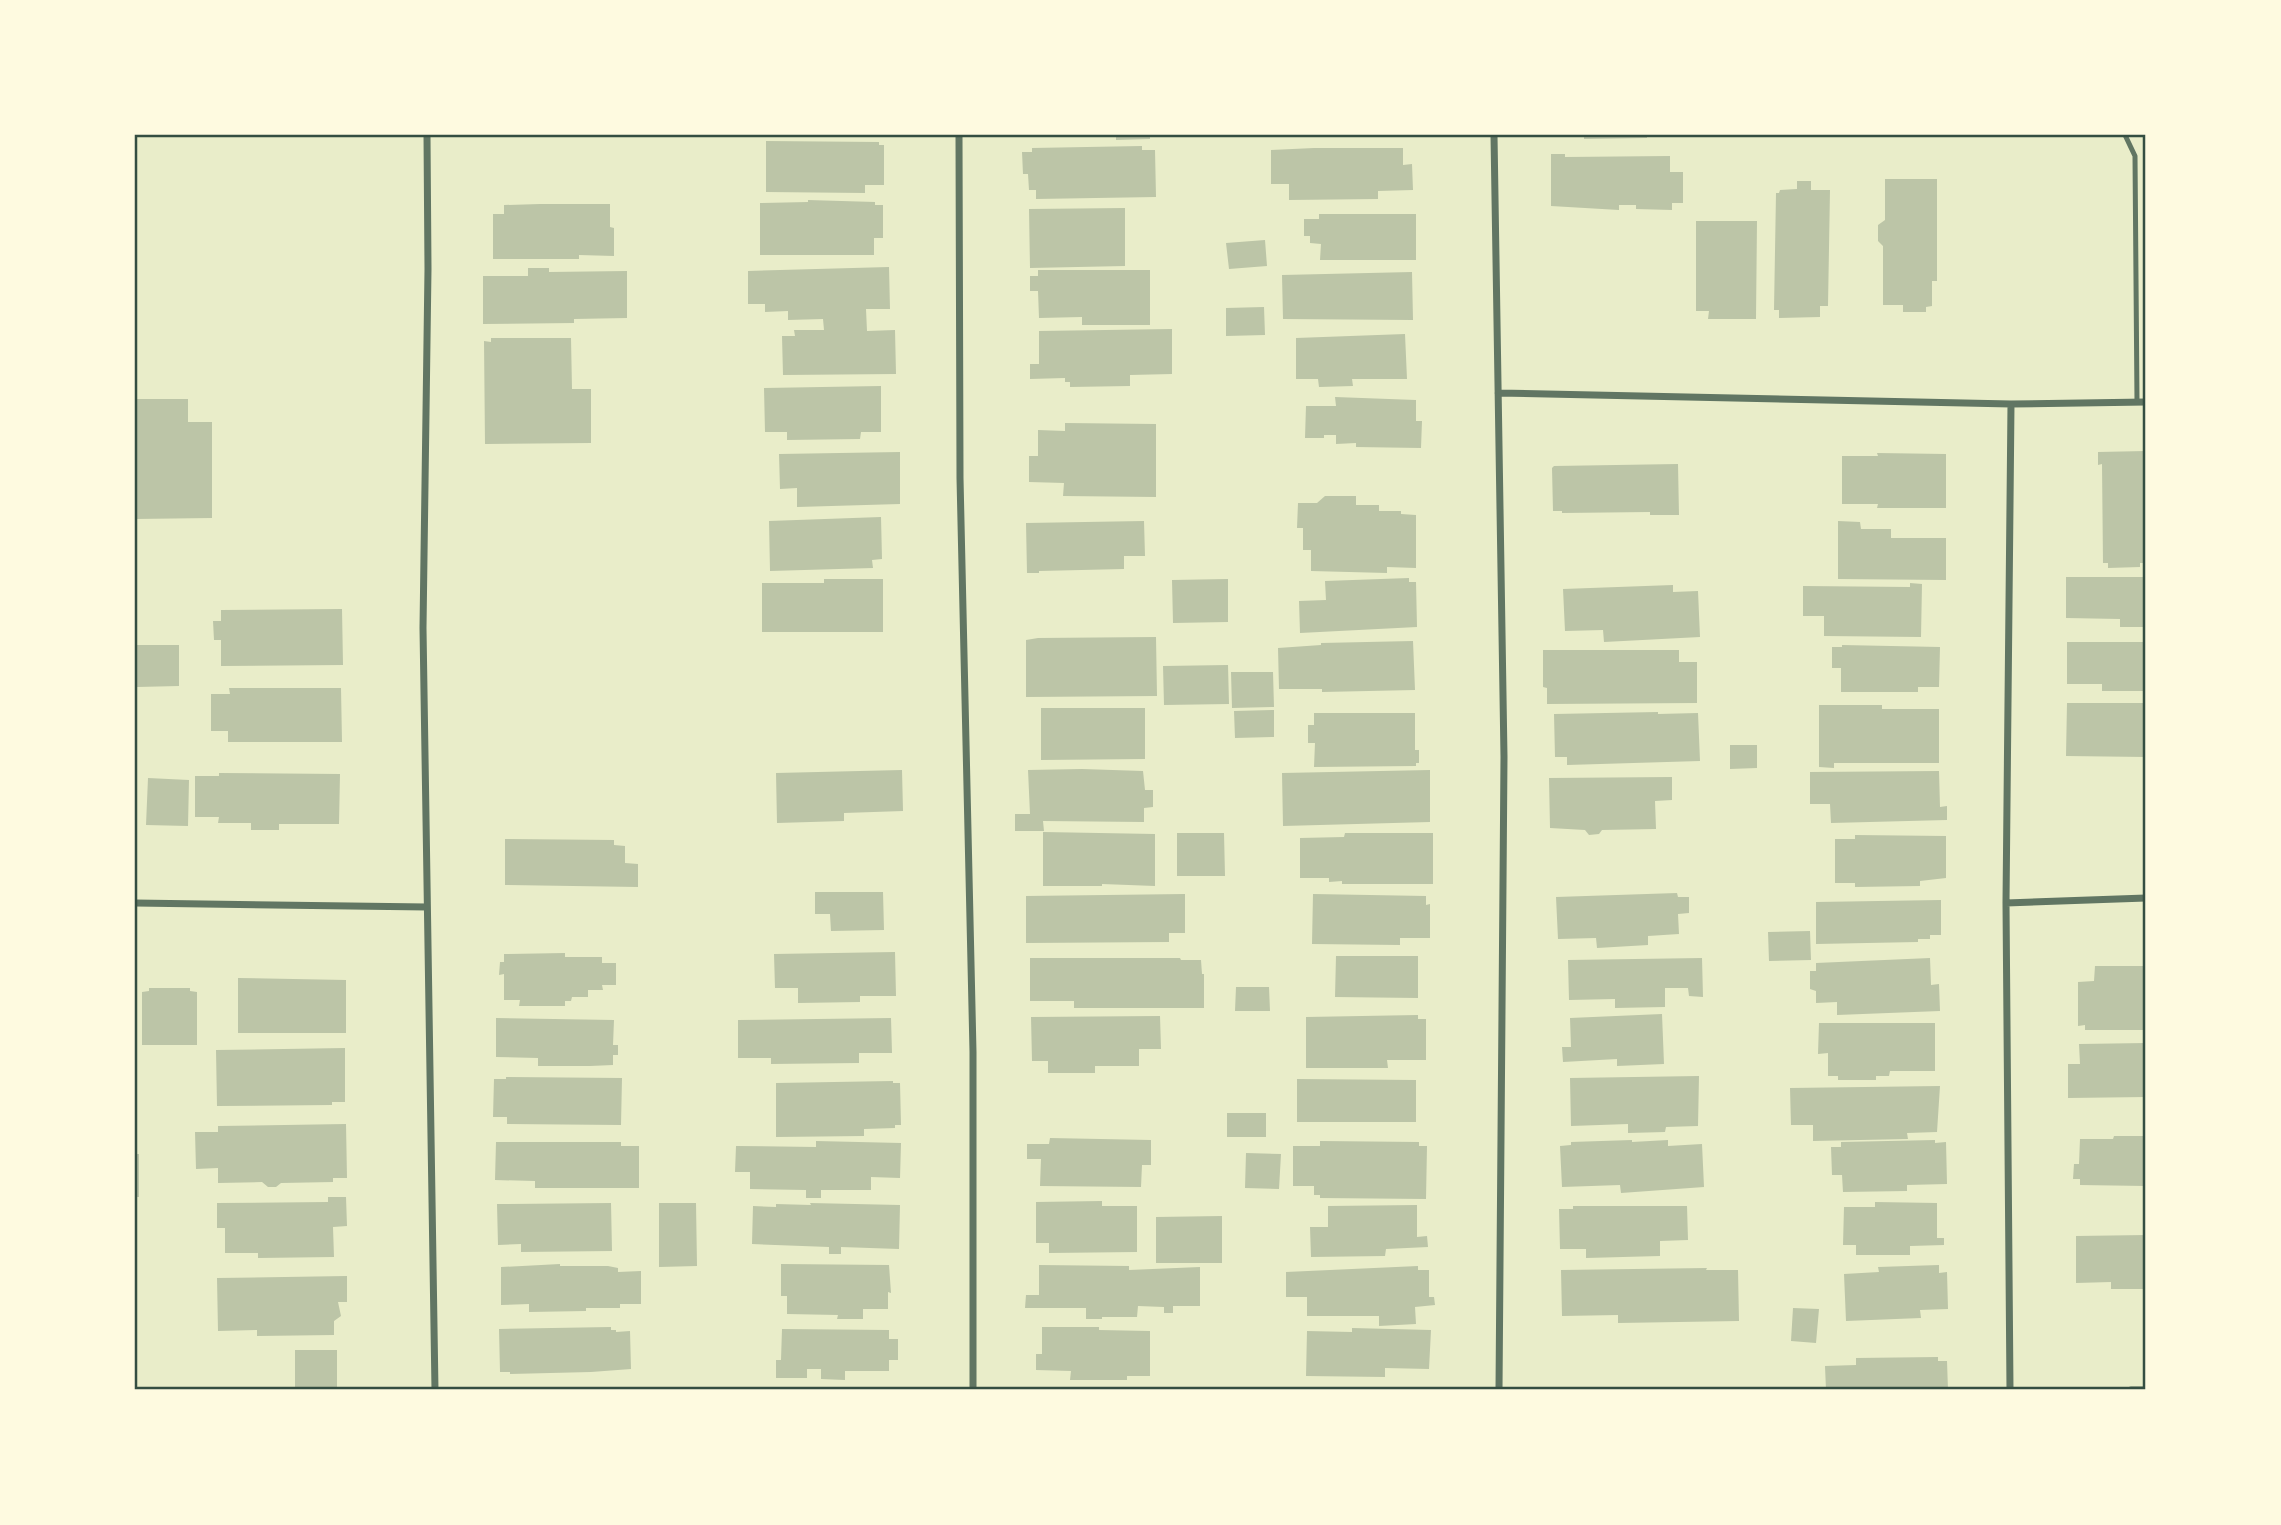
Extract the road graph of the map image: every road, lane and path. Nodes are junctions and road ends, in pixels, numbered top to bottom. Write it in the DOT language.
graph roads {
  1 [pos="427,135"];
  2 [pos="959,135"];
  3 [pos="1494,135"];
  4 [pos="2125,135"];
  5 [pos="1498,393"];
  6 [pos="2142,402"];
  7 [pos="2011,404"];
  8 [pos="2146,898"];
  9 [pos="135,903"];
  10 [pos="2006,903"];
  11 [pos="427,907"];
  12 [pos="435,1390"];
  13 [pos="973,1390"];
  14 [pos="1499,1390"];
  15 [pos="2010,1390"];
  16 [pos="2132,1390"];
  17 [pos="2146,1390"];
  1 -- 11 [label="street"];
  2 -- 13 [label="street"];
  3 -- 5 [label="street"];
  4 -- 6 [label="lane"];
  5 -- 7 [label="street"];
  5 -- 14 [label="street"];
  6 -- 7 [label="street"];
  7 -- 10 [label="street"];
  8 -- 10 [label="street"];
  9 -- 11 [label="street"];
  10 -- 15 [label="street"];
  11 -- 12 [label="street"];
  16 -- 17 [label="street"];
}
